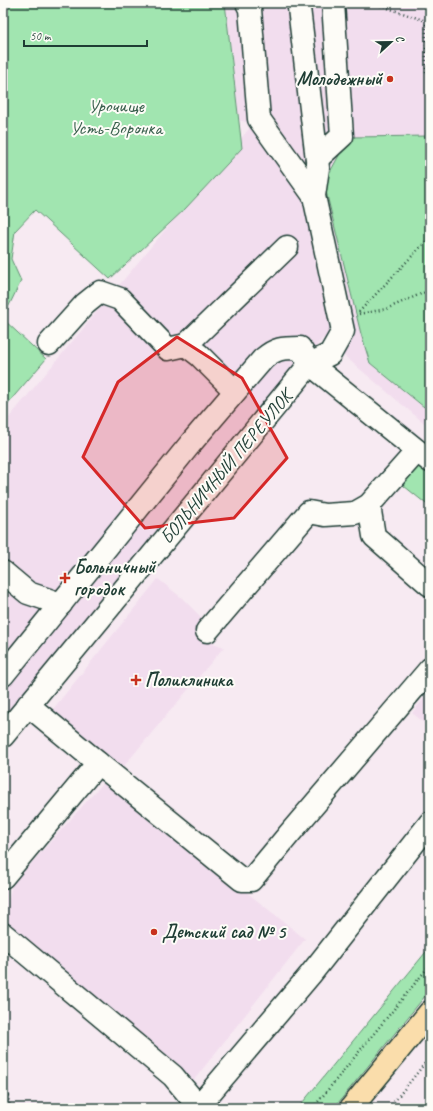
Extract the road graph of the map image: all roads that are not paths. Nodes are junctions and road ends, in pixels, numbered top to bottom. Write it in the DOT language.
graph roads {
  1 [pos="247,3"];
  2 [pos="333,3"];
  3 [pos="299,8"];
  4 [pos="317,159"];
  5 [pos="314,196"];
  6 [pos="287,247"];
  7 [pos="49,344"];
  8 [pos="186,344"];
  9 [pos="310,364"];
  10 [pos="236,391"];
  11 [pos="423,456"];
  12 [pos="369,506"];
  13 [pos="3,572"];
  14 [pos="430,585"];
  15 [pos="61,604"];
  16 [pos="207,631"];
  17 [pos="430,669"];
  18 [pos="3,675"];
  19 [pos="28,705"];
  20 [pos="3,736"];
  21 [pos="98,763"];
  22 [pos="430,824"];
  23 [pos="3,877"];
  24 [pos="3,934"];
  25 [pos="430,1012"];
  26 [pos="194,1104"];
  27 [pos="351,1108"];
  1 -- 5 [label="street"];
  2 -- 4 [label="street"];
  3 -- 4 [label="street"];
  4 -- 5 [label="street"];
  5 -- 9 [label="street"];
  6 -- 8 [label="street"];
  7 -- 8 [label="street"];
  8 -- 10 [label="street"];
  9 -- 10 [label="street"];
  9 -- 11 [label="street"];
  9 -- 19 [label="street, БОЛЬНИЧНЫЙ ПЕРЕУЛОК"];
  10 -- 15 [label="street"];
  11 -- 12 [label="street"];
  12 -- 14 [label="street"];
  12 -- 16 [label="street"];
  13 -- 15 [label="street"];
  15 -- 18 [label="street"];
  17 -- 21 [label="street"];
  19 -- 20 [label="street, БОЛЬНИЧНЫЙ ПЕРЕУЛОК"];
  19 -- 21 [label="street"];
  21 -- 23 [label="street"];
  22 -- 26 [label="street"];
  24 -- 26 [label="street"];
  25 -- 27 [label="main road"];
}
